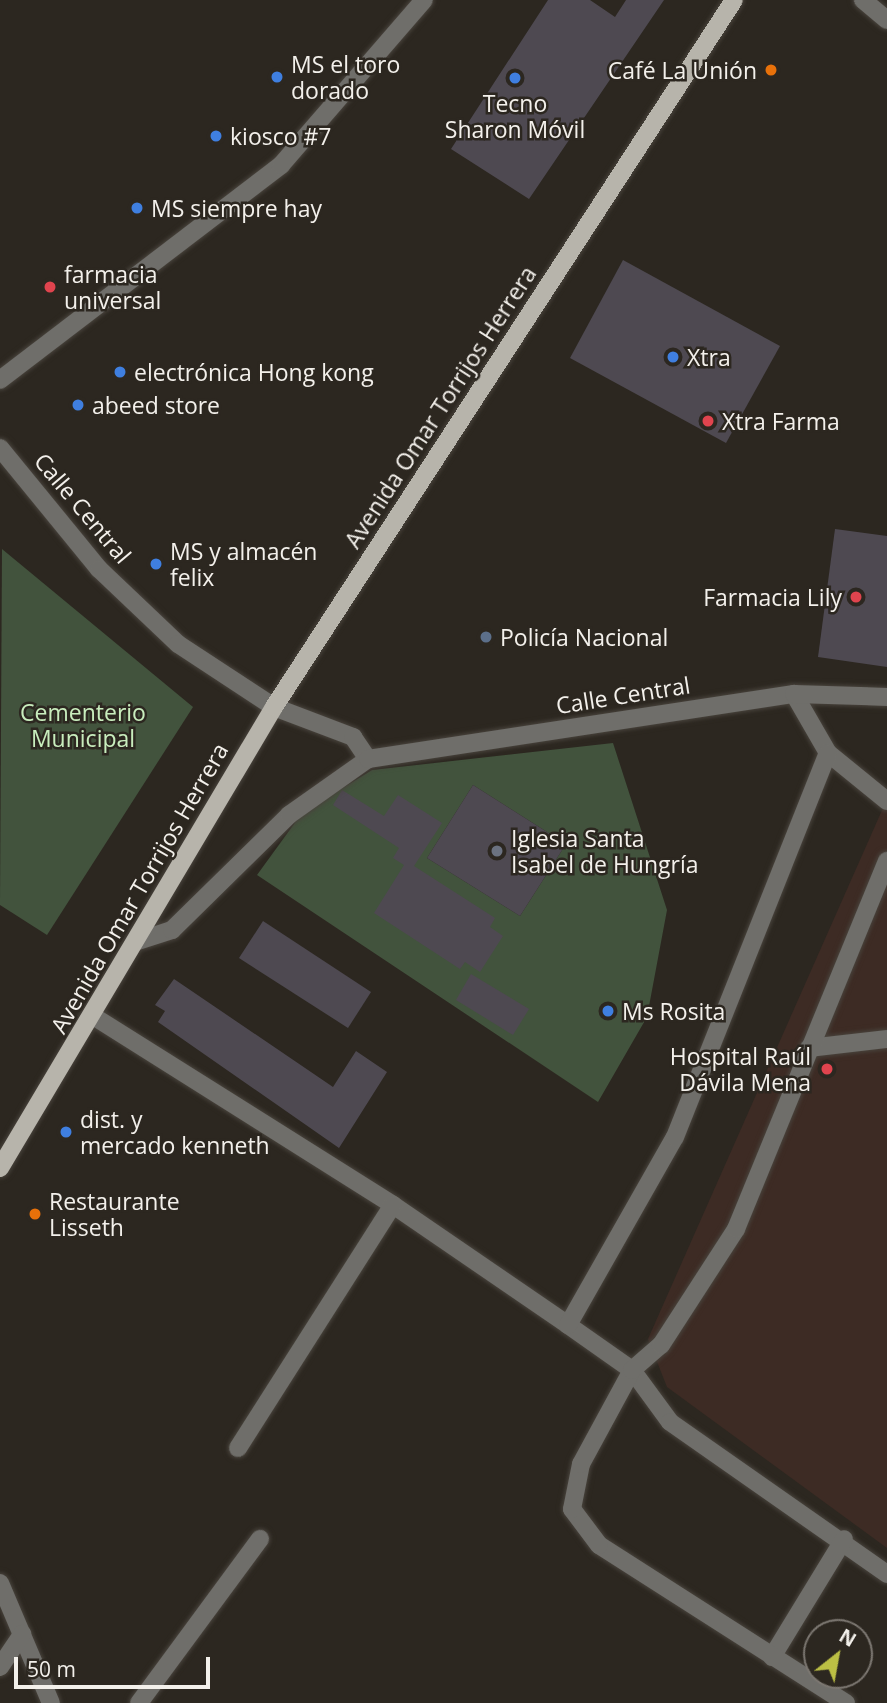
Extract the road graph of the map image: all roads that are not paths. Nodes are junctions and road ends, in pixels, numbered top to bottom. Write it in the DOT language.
graph roads {
  1 [pos="424,0"];
  2 [pos="734,0"];
  3 [pos="863,0"];
  4 [pos="887,20"];
  5 [pos="0,380"];
  6 [pos="0,448"];
  7 [pos="794,694"];
  8 [pos="887,697"];
  9 [pos="274,708"];
  10 [pos="828,753"];
  11 [pos="368,759"];
  12 [pos="887,801"];
  13 [pos="887,861"];
  14 [pos="138,941"];
  15 [pos="93,1016"];
  16 [pos="887,1038"];
  17 [pos="809,1048"];
  18 [pos="0,1168"];
  19 [pos="393,1205"];
  20 [pos="568,1325"];
  21 [pos="632,1370"];
  22 [pos="238,1448"];
  23 [pos="260,1538"];
  24 [pos="844,1539"];
  25 [pos="887,1574"];
  26 [pos="0,1583"];
  27 [pos="22,1634"];
  28 [pos="772,1657"];
  29 [pos="0,1667"];
  30 [pos="51,1703"];
  31 [pos="139,1703"];
  32 [pos="846,1703"];
  1 -- 5 [label="street"];
  2 -- 9 [label="main road, Avenida Omar Torrijos Herrera"];
  3 -- 4 [label="street"];
  6 -- 9 [label="street, Calle Central"];
  7 -- 8 [label="street, Calle Central"];
  7 -- 10 [label="street"];
  7 -- 11 [label="street, Calle Central"];
  9 -- 11 [label="street, Calle Central"];
  9 -- 14 [label="main road, Avenida Omar Torrijos Herrera"];
  10 -- 12 [label="street"];
  10 -- 20 [label="street"];
  11 -- 14 [label="street, Calle Central"];
  13 -- 17 [label="street"];
  14 -- 15 [label="main road, Avenida Omar Torrijos Herrera"];
  15 -- 18 [label="main road, Avenida Omar Torrijos Herrera"];
  15 -- 19 [label="street"];
  16 -- 17 [label="street"];
  17 -- 21 [label="street"];
  19 -- 20 [label="street"];
  19 -- 22 [label="street"];
  20 -- 21 [label="street"];
  21 -- 24 [label="street"];
  21 -- 28 [label="street"];
  23 -- 31 [label="street"];
  24 -- 25 [label="street"];
  24 -- 28 [label="street"];
  26 -- 27 [label="street"];
  27 -- 29 [label="street"];
  27 -- 30 [label="street"];
  28 -- 32 [label="street"];
}
